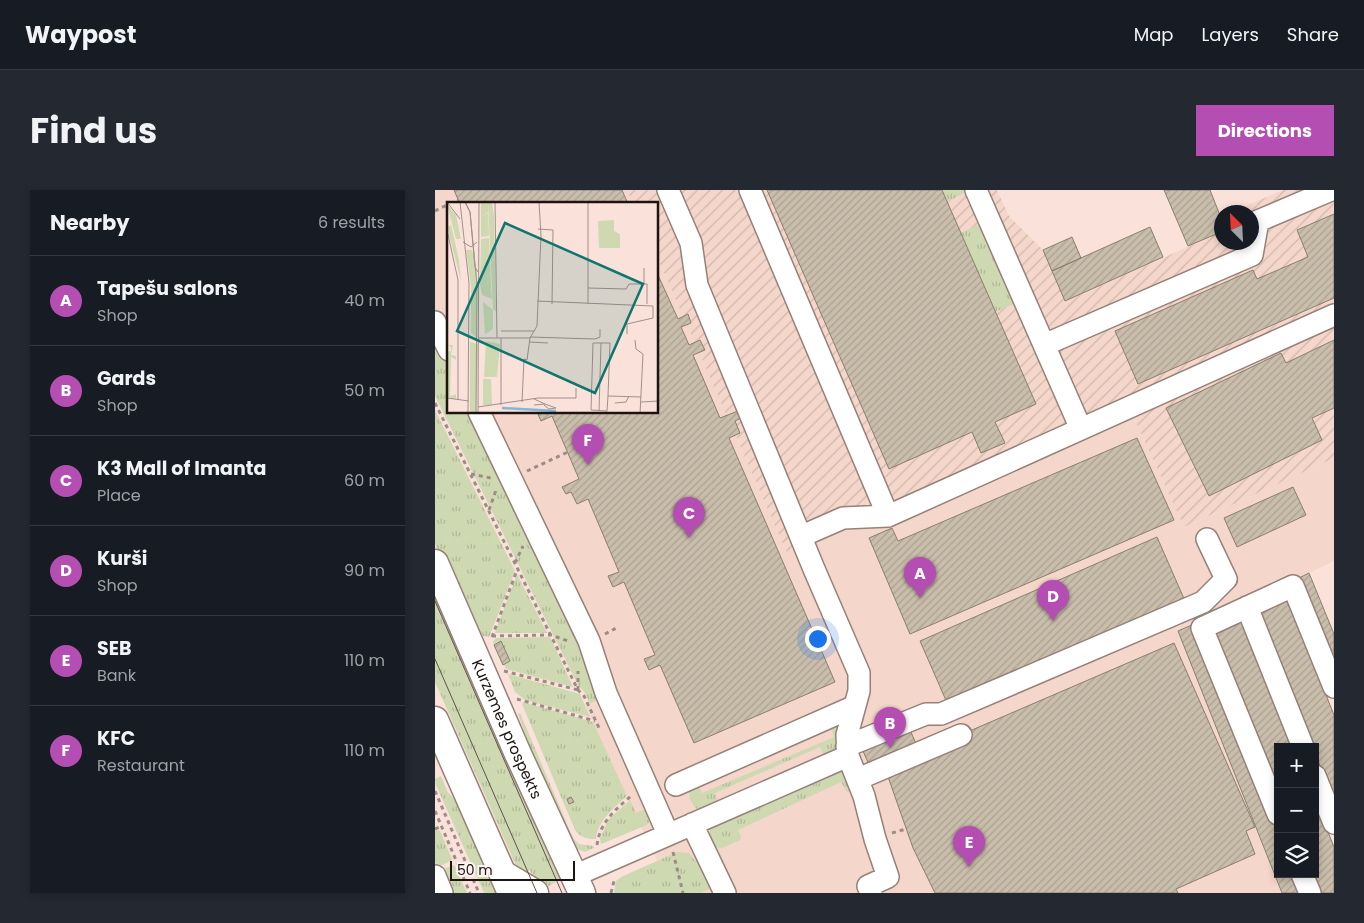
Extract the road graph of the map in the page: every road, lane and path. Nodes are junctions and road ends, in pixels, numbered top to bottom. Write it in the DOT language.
graph roads {
  1 [pos="668,190"];
  2 [pos="750,190"];
  3 [pos="976,190"];
  4 [pos="1331,190"];
  5 [pos="459,200"];
  6 [pos="454,202"];
  7 [pos="447,205"];
  8 [pos="435,211"];
  9 [pos="1334,315"];
  10 [pos="435,322"];
  11 [pos="1044,345"];
  12 [pos="447,346"];
  13 [pos="435,403"];
  14 [pos="480,414"];
  15 [pos="1081,429"];
  16 [pos="497,489"];
  17 [pos="489,510"];
  18 [pos="888,516"];
  19 [pos="801,536"];
  20 [pos="1207,539"];
  21 [pos="435,563"];
  22 [pos="517,570"];
  23 [pos="1247,607"];
  24 [pos="551,635"];
  25 [pos="492,636"];
  26 [pos="490,641"];
  27 [pos="571,642"];
  28 [pos="504,671"];
  29 [pos="1334,687"];
  30 [pos="517,699"];
  31 [pos="855,706"];
  32 [pos="435,720"];
  33 [pos="595,721"];
  34 [pos="961,735"];
  35 [pos="1301,743"];
  36 [pos="848,751"];
  37 [pos="858,779"];
  38 [pos="676,785"];
  39 [pos="1319,786"];
  40 [pos="435,791"];
  41 [pos="631,796"];
  42 [pos="1274,804"];
  43 [pos="435,811"];
  44 [pos="1334,823"];
  45 [pos="692,824"];
  46 [pos="442,826"];
  47 [pos="435,829"];
  48 [pos="671,843"];
  49 [pos="597,844"];
  50 [pos="435,876"];
  51 [pos="611,876"];
  52 [pos="1304,878"];
  53 [pos="507,883"];
  54 [pos="571,887"];
  55 [pos="443,893"];
  56 [pos="470,893"];
  57 [pos="479,893"];
  58 [pos="535,893"];
  59 [pos="611,893"];
  60 [pos="683,893"];
  61 [pos="725,893"];
  62 [pos="871,893"];
  63 [pos="1310,893"];
  1 -- 19 [label="street"];
  2 -- 18 [label="street"];
  3 -- 11 [label="street"];
  4 -- 11 [label="street"];
  5 -- 6 [label="path"];
  7 -- 8 [label="path"];
  9 -- 15 [label="street"];
  10 -- 12 [label="street"];
  11 -- 15 [label="street"];
  13 -- 17 [label="path"];
  14 -- 48 [label="street"];
  15 -- 18 [label="street"];
  16 -- 17 [label="path"];
  17 -- 22 [label="path"];
  18 -- 19 [label="street"];
  19 -- 31 [label="street"];
  20 -- 36 [label="street"];
  21 -- 54 [label="main road, Kurzemes prospekts"];
  22 -- 24 [label="path"];
  22 -- 25 [label="path"];
  23 -- 29 [label="street"];
  23 -- 35 [label="street"];
  23 -- 42 [label="street"];
  24 -- 25 [label="path"];
  24 -- 27 [label="path"];
  24 -- 28 [label="path"];
  25 -- 26 [label="path"];
  30 -- 33 [label="path"];
  31 -- 36 [label="street"];
  31 -- 38 [label="street"];
  32 -- 53 [label="main road"];
  34 -- 37 [label="street"];
  36 -- 37 [label="street"];
  36 -- 45 [label="street"];
  37 -- 62 [label="street"];
  39 -- 44 [label="street"];
  40 -- 57 [label="path"];
  41 -- 49 [label="path"];
  43 -- 46 [label="path"];
  45 -- 48 [label="street"];
  45 -- 61 [label="street"];
  46 -- 47 [label="path"];
  46 -- 56 [label="path"];
  48 -- 54 [label="street"];
  48 -- 60 [label="path"];
  50 -- 55 [label="street"];
  51 -- 59 [label="path"];
  52 -- 63 [label="street"];
  53 -- 58 [label="main road"];
}
